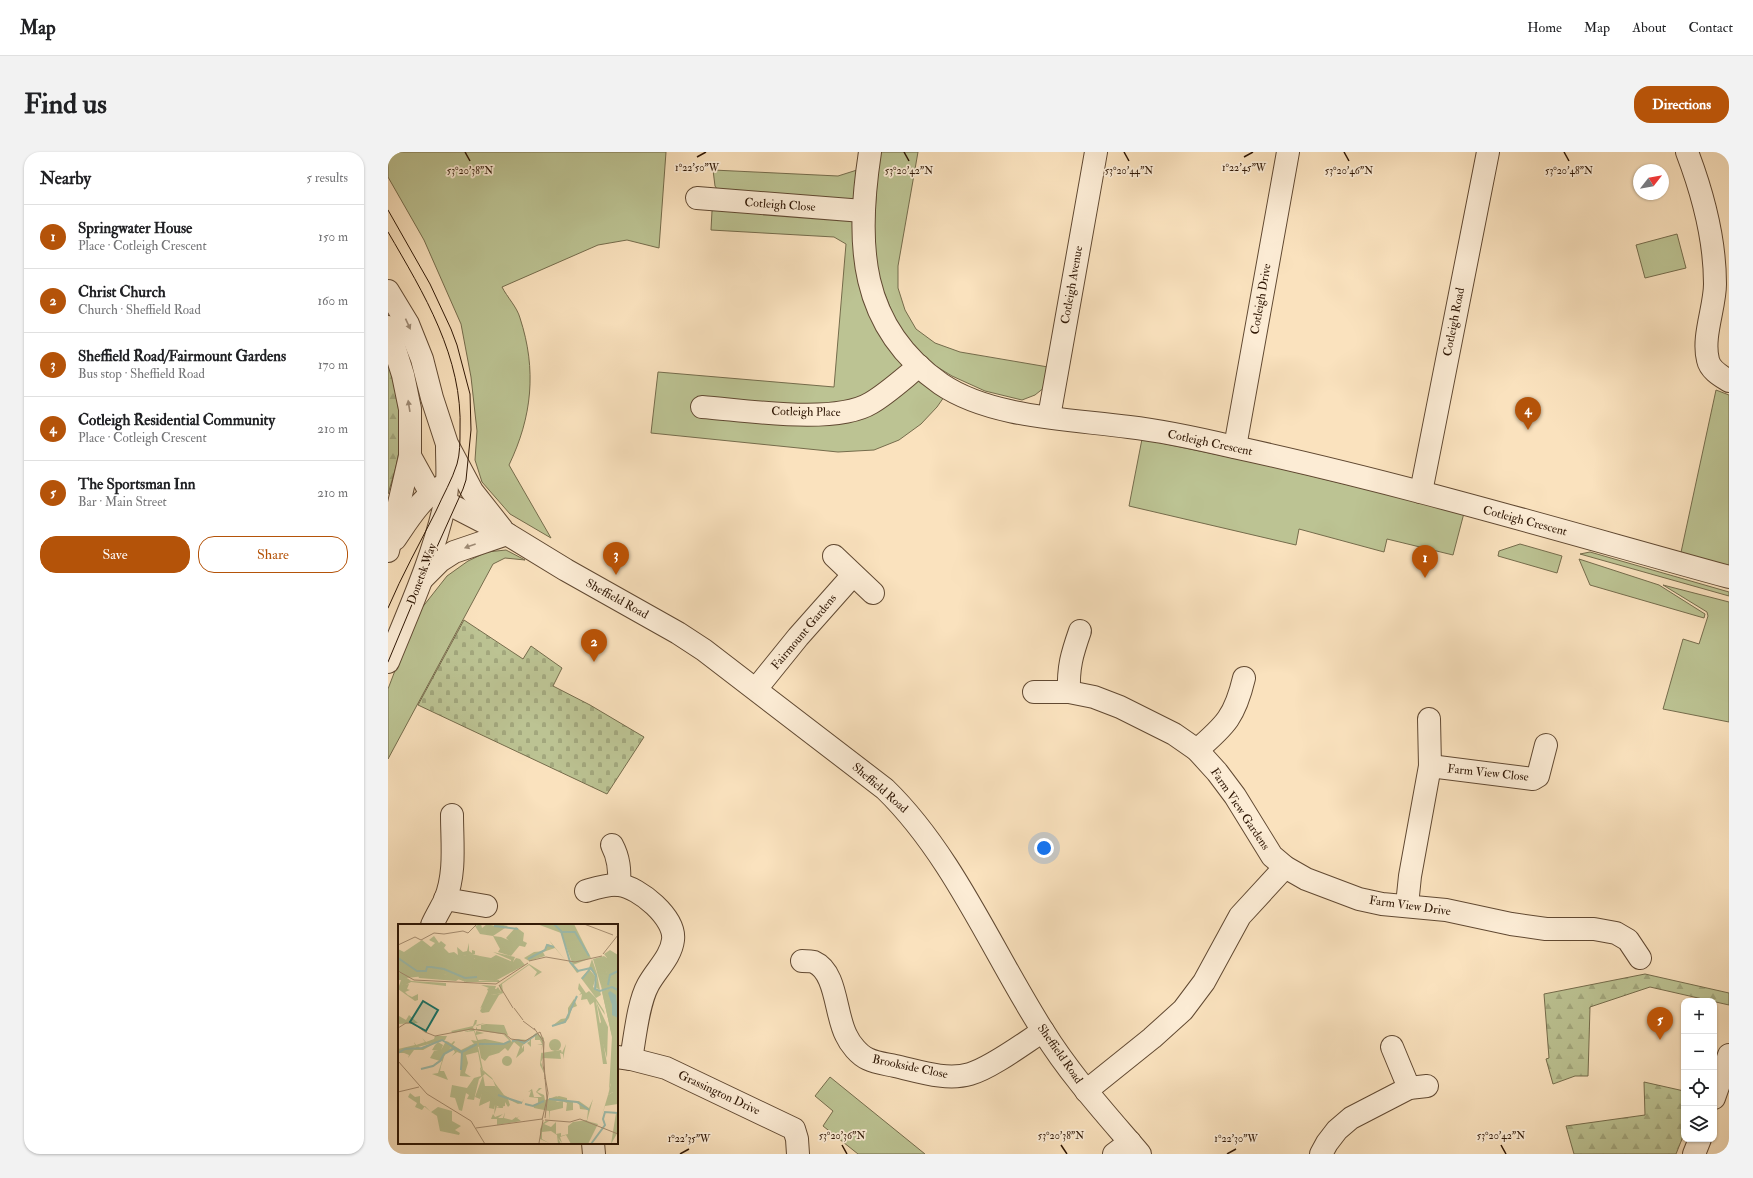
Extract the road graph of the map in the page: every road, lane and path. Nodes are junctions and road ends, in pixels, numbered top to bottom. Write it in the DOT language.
graph roads {
  1 [pos="870,152"];
  2 [pos="1096,152"];
  3 [pos="1288,152"];
  4 [pos="1488,152"];
  5 [pos="1687,152"];
  6 [pos="697,198"];
  7 [pos="863,211"];
  8 [pos="388,291"];
  9 [pos="388,328"];
  10 [pos="919,366"];
  11 [pos="1729,381"];
  12 [pos="702,407"];
  13 [pos="1049,418"];
  14 [pos="448,444"];
  15 [pos="1235,447"];
  16 [pos="410,450"];
  17 [pos="472,491"];
  18 [pos="1421,492"];
  19 [pos="441,493"];
  20 [pos="507,534"];
  21 [pos="389,548"];
  22 [pos="834,556"];
  23 [pos="853,575"];
  24 [pos="1729,577"];
  25 [pos="423,578"];
  26 [pos="873,593"];
  27 [pos="1080,631"];
  28 [pos="388,662"];
  29 [pos="1244,678"];
  30 [pos="756,689"];
  31 [pos="1034,692"];
  32 [pos="1069,692"];
  33 [pos="1429,720"];
  34 [pos="1546,745"];
  35 [pos="1197,750"];
  36 [pos="1430,766"];
  37 [pos="452,815"];
  38 [pos="612,845"];
  39 [pos="1285,867"];
  40 [pos="619,885"];
  41 [pos="586,891"];
  42 [pos="445,899"];
  43 [pos="1406,905"];
  44 [pos="486,906"];
  45 [pos="432,924"];
  46 [pos="1640,958"];
  47 [pos="802,961"];
  48 [pos="1043,1031"];
  49 [pos="1392,1047"];
  50 [pos="1729,1055"];
  51 [pos="624,1058"];
  52 [pos="1717,1089"];
  53 [pos="1086,1091"];
  54 [pos="1699,1142"];
  55 [pos="593,1144"];
  56 [pos="1128,1150"];
  57 [pos="594,1154"];
  58 [pos="798,1154"];
  59 [pos="1321,1154"];
  60 [pos="1694,1154"];
  1 -- 7 [label="street, Cotleigh Crescent"];
  2 -- 13 [label="street, Cotleigh Avenue"];
  3 -- 15 [label="street, Cotleigh Drive"];
  4 -- 18 [label="street, Cotleigh Road"];
  5 -- 11 [label="street"];
  6 -- 7 [label="street, Cotleigh Close"];
  7 -- 10 [label="street, Cotleigh Crescent"];
  8 -- 14 [label="street, Sheffield Road, one-way"];
  16 -- 9 [label="street, one-way"];
  10 -- 12 [label="street, Cotleigh Place"];
  10 -- 13 [label="street, Cotleigh Crescent"];
  13 -- 15 [label="street, Cotleigh Crescent"];
  14 -- 17 [label="street, Sheffield Road"];
  14 -- 19 [label="street, Donetsk Way"];
  15 -- 18 [label="street, Cotleigh Crescent"];
  16 -- 19 [label="street"];
  16 -- 21 [label="street"];
  17 -- 19 [label="street"];
  17 -- 20 [label="street, Sheffield Road"];
  18 -- 24 [label="street, Cotleigh Crescent"];
  19 -- 20 [label="street, Sheffield Road"];
  19 -- 21 [label="street"];
  19 -- 25 [label="street, Donetsk Way"];
  20 -- 25 [label="street, one-way"];
  20 -- 30 [label="street, Sheffield Road"];
  22 -- 23 [label="street"];
  23 -- 26 [label="street"];
  23 -- 30 [label="street, Fairmount Gardens"];
  25 -- 28 [label="street, Donetsk Way"];
  27 -- 32 [label="street"];
  29 -- 35 [label="street"];
  30 -- 48 [label="street, Sheffield Road"];
  31 -- 32 [label="street, Farm View Gardens"];
  32 -- 35 [label="street, Farm View Gardens"];
  33 -- 36 [label="street, Farm View Close"];
  34 -- 36 [label="street, Farm View Close"];
  35 -- 39 [label="street, Farm View Gardens"];
  36 -- 43 [label="street, Farm View Close"];
  37 -- 42 [label="street"];
  38 -- 40 [label="street"];
  39 -- 43 [label="street, Farm View Drive"];
  39 -- 53 [label="street"];
  40 -- 41 [label="street"];
  40 -- 51 [label="street"];
  42 -- 44 [label="street"];
  42 -- 45 [label="street"];
  43 -- 46 [label="street, Farm View Drive"];
  47 -- 48 [label="street, Brookside Close"];
  48 -- 53 [label="street, Sheffield Road"];
  49 -- 59 [label="street"];
  50 -- 52 [label="street"];
  51 -- 58 [label="street, Grassington Drive"];
  53 -- 56 [label="street, Sheffield Road"];
  54 -- 60 [label="street"];
  55 -- 57 [label="street"];
}
